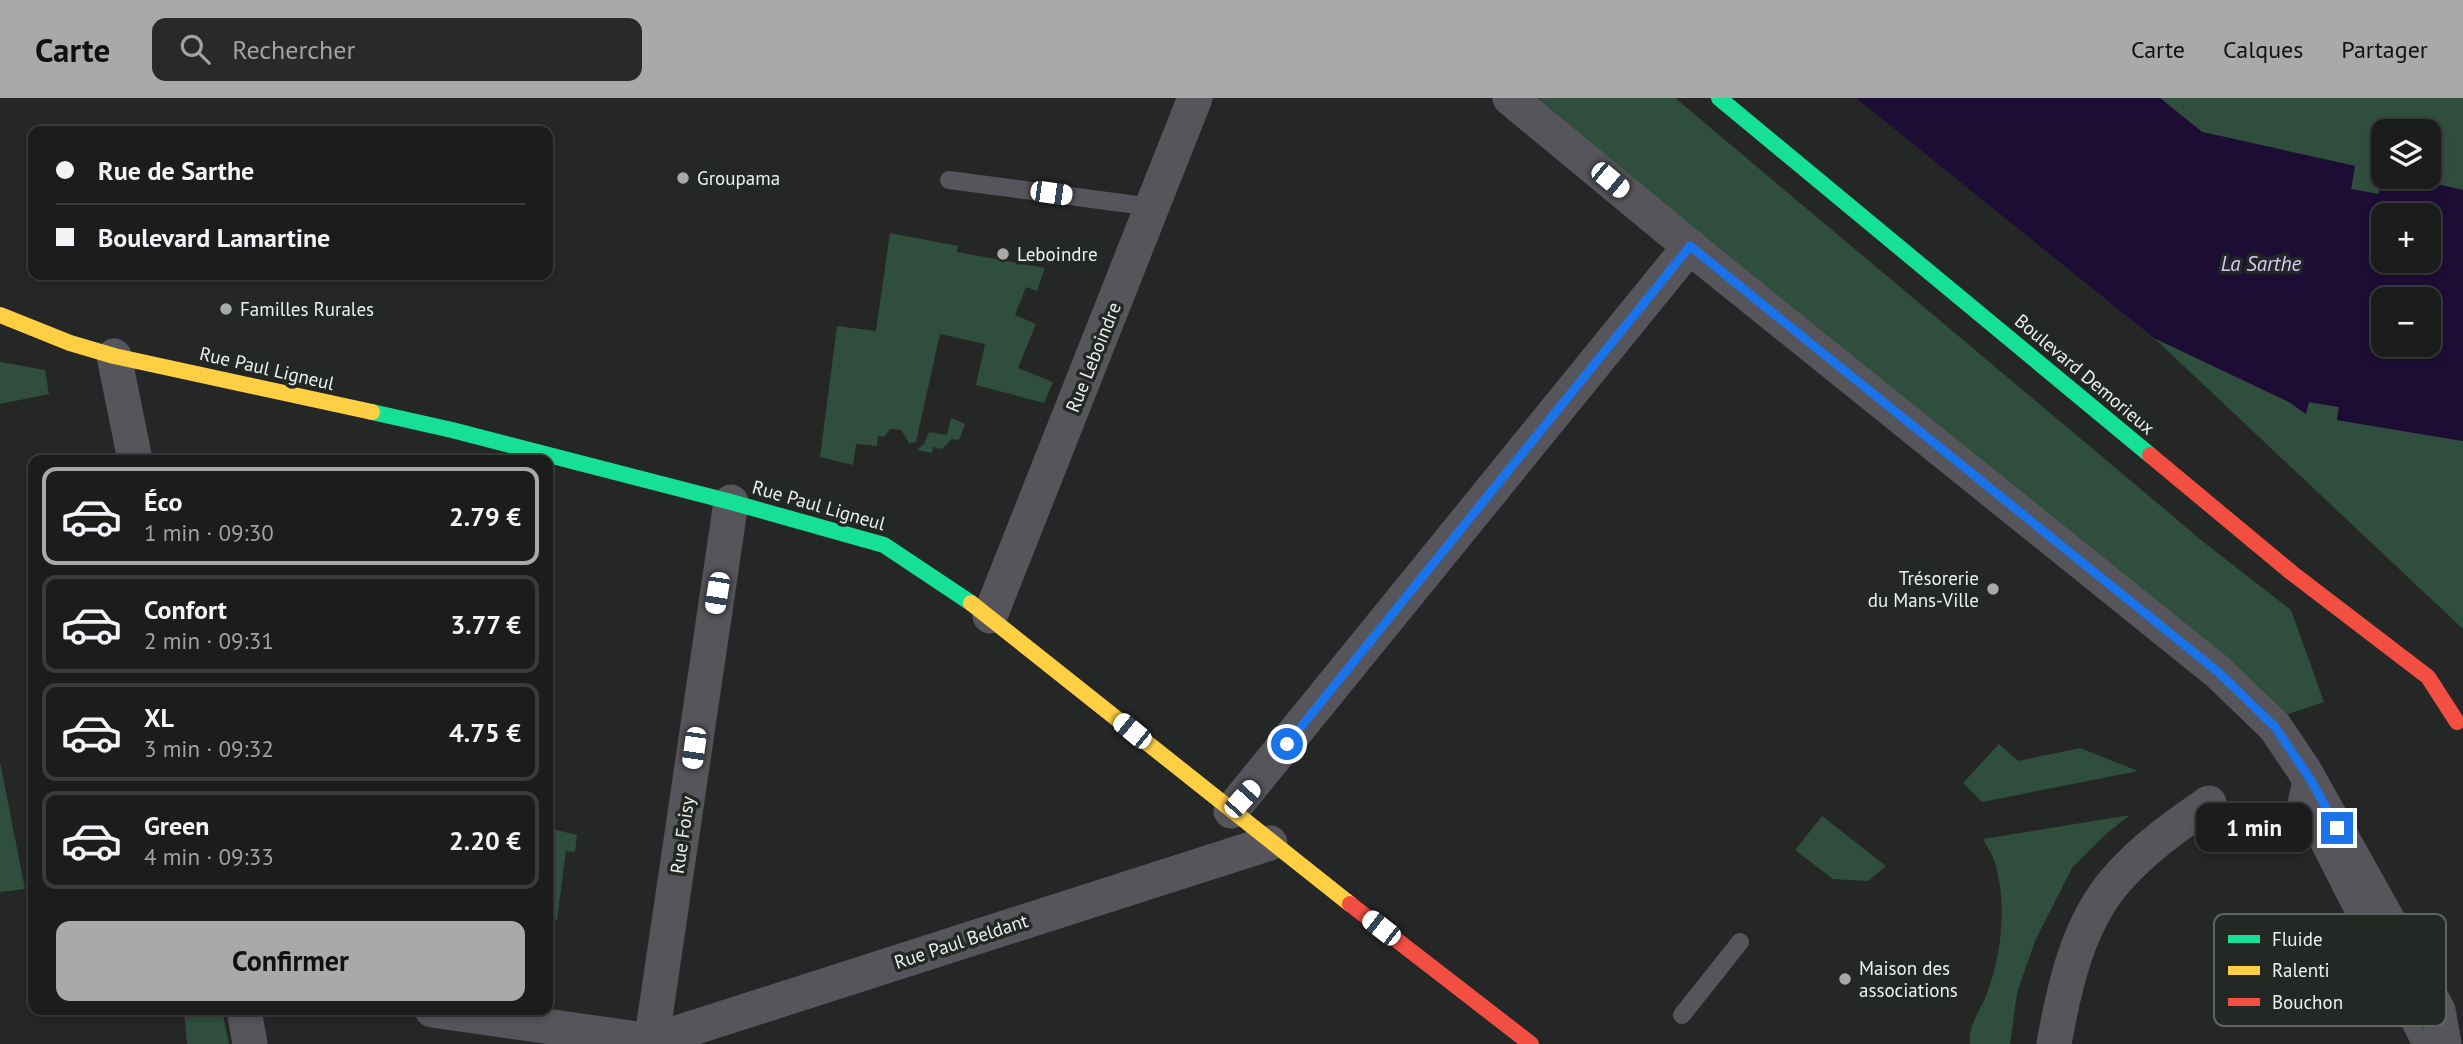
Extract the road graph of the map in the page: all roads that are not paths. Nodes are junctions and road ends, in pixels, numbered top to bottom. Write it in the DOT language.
graph roads {
  1 [pos="1195,98"];
  2 [pos="1510,98"];
  3 [pos="1719,98"];
  4 [pos="949,180"];
  5 [pos="1152,207"];
  6 [pos="1690,246"];
  7 [pos="0,314"];
  8 [pos="23,340"];
  9 [pos="70,343"];
  10 [pos="114,356"];
  11 [pos="134,455"];
  12 [pos="549,455"];
  13 [pos="553,456"];
  14 [pos="731,502"];
  15 [pos="990,616"];
  16 [pos="2428,677"];
  17 [pos="2451,683"];
  18 [pos="2463,700"];
  19 [pos="2304,770"];
  20 [pos="2209,803"];
  21 [pos="1231,811"];
  22 [pos="1270,843"];
  23 [pos="2355,914"];
  24 [pos="2384,914"];
  25 [pos="1740,942"];
  26 [pos="245,1015"];
  27 [pos="466,1015"];
  28 [pos="1682,1015"];
  29 [pos="2412,1026"];
  30 [pos="2441,1026"];
  31 [pos="651,1042"];
  32 [pos="250,1044"];
  33 [pos="1531,1044"];
  34 [pos="2054,1044"];
  35 [pos="2421,1044"];
  36 [pos="2444,1044"];
  1 -- 5 [label="street, Rue Leboindre"];
  2 -- 6 [label="street"];
  3 -- 16 [label="street, Boulevard Demorieux"];
  4 -- 5 [label="lane"];
  5 -- 15 [label="street, Rue Leboindre"];
  6 -- 19 [label="street"];
  6 -- 21 [label="street"];
  7 -- 9 [label="street, Rue Paul Ligneul"];
  8 -- 9 [label="street, Rue Paul Ligneul"];
  9 -- 10 [label="street, Rue Paul Ligneul"];
  10 -- 11 [label="street"];
  10 -- 12 [label="street, Rue Paul Ligneul"];
  13 -- 14 [label="street, Rue Paul Ligneul"];
  14 -- 15 [label="street, Rue Paul Ligneul"];
  14 -- 31 [label="street, Rue Foisy"];
  15 -- 21 [label="street, Rue Paul Ligneul"];
  16 -- 17 [label="street, Boulevard Demorieux"];
  16 -- 18 [label="street, Boulevard Demorieux"];
  19 -- 23 [label="lane"];
  19 -- 24 [label="street"];
  20 -- 34 [label="street"];
  21 -- 22 [label="street, Rue Paul Ligneul"];
  22 -- 31 [label="street, Rue Paul Beldant"];
  22 -- 33 [label="street, Rue Paul Ligneul"];
  25 -- 28 [label="lane"];
  26 -- 32 [label="street"];
  27 -- 31 [label="street"];
  29 -- 35 [label="lane"];
  30 -- 36 [label="street"];
}
